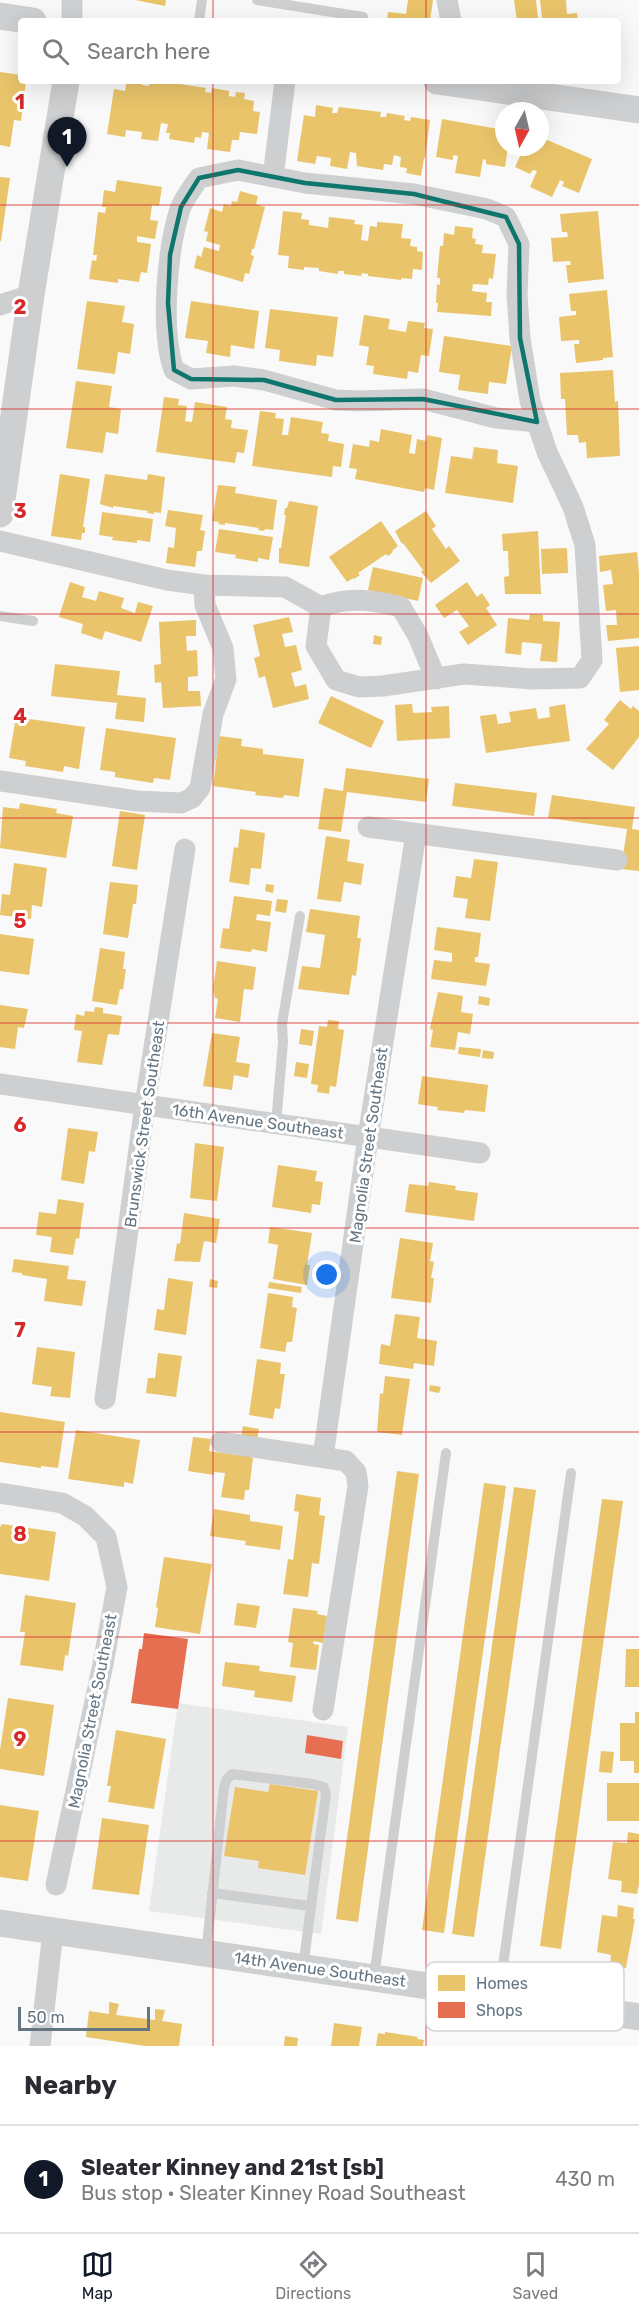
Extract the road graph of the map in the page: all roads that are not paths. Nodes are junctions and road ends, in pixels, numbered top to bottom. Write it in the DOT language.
graph roads {
  1 [pos="72,0"];
  2 [pos="202,0"];
  3 [pos="257,0"];
  4 [pos="447,0"];
  5 [pos="0,16"];
  6 [pos="72,18"];
  7 [pos="199,18"];
  8 [pos="363,18"];
  9 [pos="450,18"];
  10 [pos="18,19"];
  11 [pos="66,84"];
  12 [pos="285,84"];
  13 [pos="467,84"];
  14 [pos="639,110"];
  15 [pos="273,177"];
  16 [pos="31,295"];
  17 [pos="0,305"];
  18 [pos="537,422"];
  19 [pos="0,514"];
  20 [pos="0,541"];
  21 [pos="204,585"];
  22 [pos="321,608"];
  23 [pos="0,616"];
  24 [pos="33,621"];
  25 [pos="436,679"];
  26 [pos="0,781"];
  27 [pos="368,827"];
  28 [pos="416,834"];
  29 [pos="185,849"];
  30 [pos="617,860"];
  31 [pos="300,916"];
  32 [pos="0,1084"];
  33 [pos="145,1105"];
  34 [pos="276,1124"];
  35 [pos="368,1137"];
  36 [pos="480,1153"];
  37 [pos="105,1399"];
  38 [pos="221,1442"];
  39 [pos="446,1454"];
  40 [pos="323,1457"];
  41 [pos="571,1473"];
  42 [pos="0,1493"];
  43 [pos="323,1710"];
  44 [pos="56,1885"];
  45 [pos="212,1893"];
  46 [pos="310,1906"];
  47 [pos="0,1923"];
  48 [pos="53,1931"];
  49 [pos="206,1954"];
  50 [pos="504,1962"];
  51 [pos="303,1967"];
  52 [pos="374,1977"];
  53 [pos="426,1984"];
  54 [pos="624,2014"];
  55 [pos="639,2016"];
  56 [pos="40,2046"];
  1 -- 6 [label="street"];
  2 -- 7 [label="lane"];
  3 -- 8 [label="lane"];
  4 -- 9 [label="street"];
  5 -- 10 [label="street"];
  11 -- 16 [label="street"];
  12 -- 15 [label="street"];
  13 -- 14 [label="street"];
  15 -- 18 [label="street"];
  15 -- 18 [label="street"];
  16 -- 17 [label="street"];
  16 -- 19 [label="street"];
  18 -- 25 [label="street"];
  20 -- 21 [label="street"];
  21 -- 22 [label="street"];
  21 -- 26 [label="street"];
  22 -- 25 [label="street"];
  22 -- 25 [label="street"];
  23 -- 24 [label="lane"];
  27 -- 28 [label="street"];
  28 -- 30 [label="street"];
  28 -- 35 [label="street, Magnolia Street Southeast"];
  29 -- 33 [label="street, Brunswick Street Southeast"];
  31 -- 34 [label="lane"];
  32 -- 33 [label="street, 16th Avenue Southeast"];
  33 -- 34 [label="street, 16th Avenue Southeast"];
  33 -- 37 [label="street, Brunswick Street Southeast"];
  34 -- 35 [label="street, 16th Avenue Southeast"];
  35 -- 36 [label="street, 16th Avenue Southeast"];
  35 -- 40 [label="street, Magnolia Street Southeast"];
  38 -- 40 [label="street"];
  39 -- 52 [label="lane"];
  40 -- 43 [label="street"];
  41 -- 50 [label="lane"];
  42 -- 44 [label="street, Magnolia Street Southeast"];
  45 -- 46 [label="lane"];
  45 -- 46 [label="lane"];
  45 -- 49 [label="lane"];
  46 -- 51 [label="lane"];
  47 -- 48 [label="street, 14th Avenue Southeast"];
  48 -- 49 [label="street, 14th Avenue Southeast"];
  48 -- 56 [label="street"];
  49 -- 51 [label="street, 14th Avenue Southeast"];
  51 -- 52 [label="street, 14th Avenue Southeast"];
  52 -- 53 [label="street, 14th Avenue Southeast"];
  54 -- 55 [label="street, 14th Avenue Southeast"];
}
